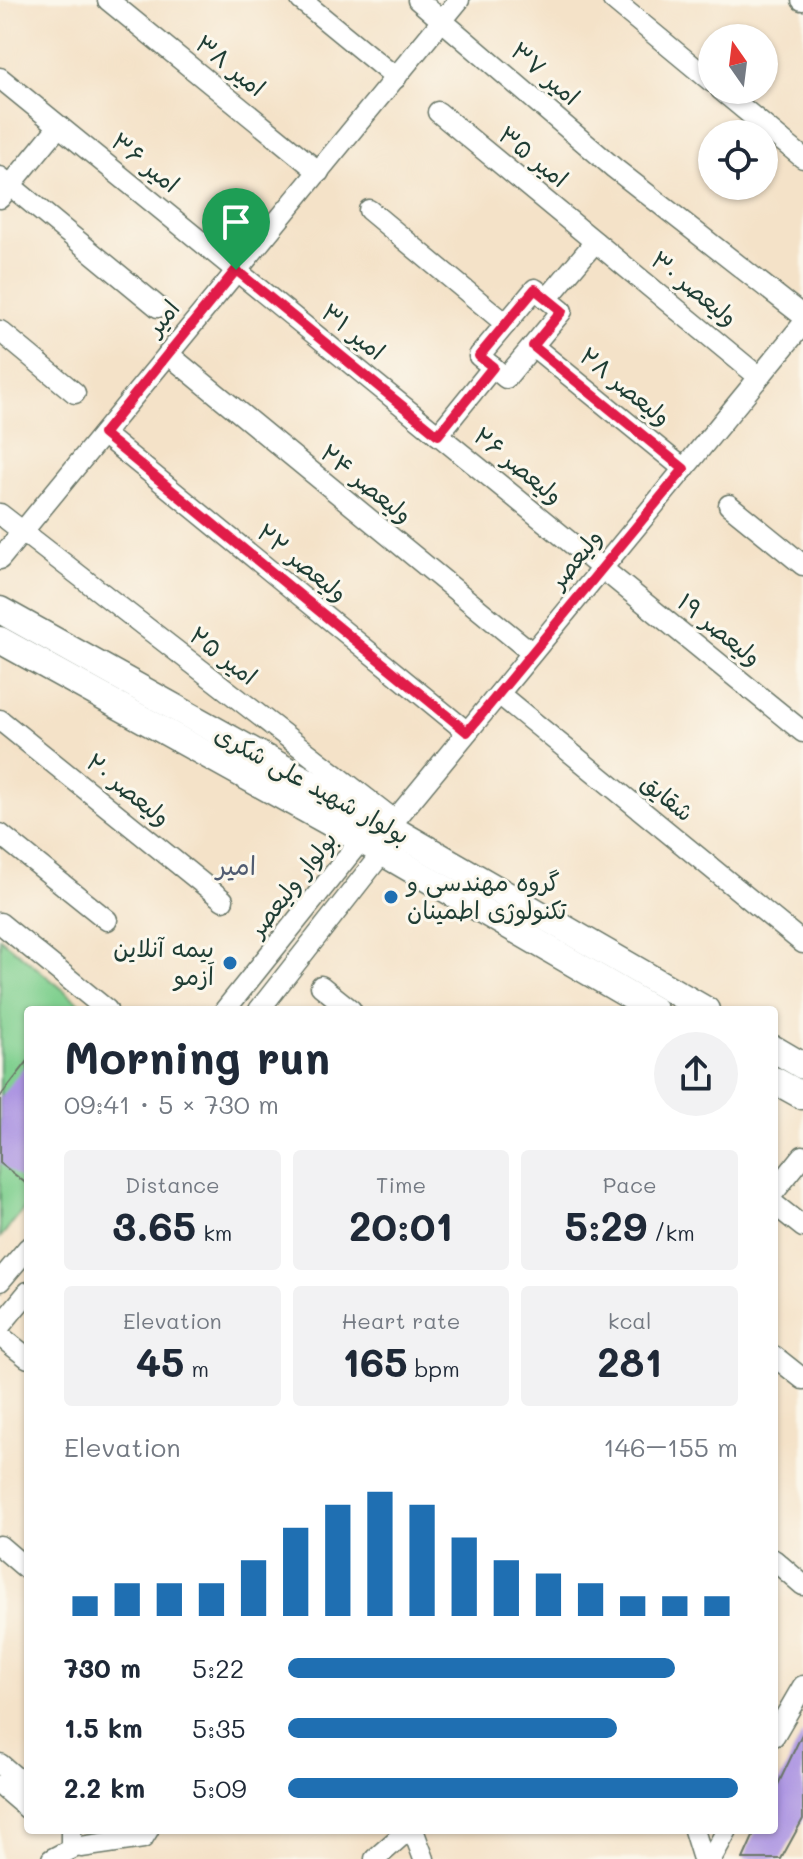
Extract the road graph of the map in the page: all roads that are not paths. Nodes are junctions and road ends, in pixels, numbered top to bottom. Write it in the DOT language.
graph roads {
  1 [pos="108,0"];
  2 [pos="301,0"];
  3 [pos="418,0"];
  4 [pos="459,0"];
  5 [pos="613,0"];
  6 [pos="443,20"];
  7 [pos="698,70"];
  8 [pos="0,78"];
  9 [pos="396,78"];
  10 [pos="738,104"];
  11 [pos="438,112"];
  12 [pos="59,126"];
  13 [pos="803,158"];
  14 [pos="319,172"];
  15 [pos="3,187"];
  16 [pos="369,210"];
  17 [pos="595,242"];
  18 [pos="236,270"];
  19 [pos="547,299"];
  20 [pos="158,307"];
  21 [pos="803,316"];
  22 [pos="506,324"];
  23 [pos="803,324"];
  24 [pos="0,331"];
  25 [pos="533,346"];
  26 [pos="168,354"];
  27 [pos="493,367"];
  28 [pos="759,377"];
  29 [pos="75,393"];
  30 [pos="103,434"];
  31 [pos="438,435"];
  32 [pos="684,469"];
  33 [pos="729,505"];
  34 [pos="0,514"];
  35 [pos="21,532"];
  36 [pos="0,559"];
  37 [pos="803,565"];
  38 [pos="602,568"];
  39 [pos="0,610"];
  40 [pos="0,640"];
  41 [pos="532,653"];
  42 [pos="499,694"];
  43 [pos="0,720"];
  44 [pos="467,732"];
  45 [pos="803,732"];
  46 [pos="392,824"];
  47 [pos="0,834"];
  48 [pos="372,846"];
  49 [pos="479,894"];
  50 [pos="223,900"];
  51 [pos="107,920"];
  52 [pos="0,923"];
  53 [pos="803,943"];
  54 [pos="321,986"];
  55 [pos="102,1006"];
  56 [pos="229,1006"];
  57 [pos="262,1006"];
  58 [pos="341,1006"];
  59 [pos="648,1006"];
  60 [pos="698,1006"];
  61 [pos="778,1051"];
  62 [pos="803,1066"];
  63 [pos="778,1082"];
  64 [pos="803,1096"];
  65 [pos="803,1156"];
  66 [pos="778,1187"];
  67 [pos="778,1207"];
  68 [pos="803,1227"];
  69 [pos="24,1253"];
  70 [pos="0,1281"];
  71 [pos="24,1297"];
  72 [pos="0,1326"];
  73 [pos="0,1336"];
  74 [pos="24,1355"];
  75 [pos="778,1359"];
  76 [pos="803,1379"];
  77 [pos="0,1546"];
  78 [pos="778,1563"];
  79 [pos="24,1567"];
  80 [pos="803,1585"];
  81 [pos="800,1698"];
  82 [pos="778,1712"];
  83 [pos="778,1730"];
  84 [pos="0,1764"];
  85 [pos="0,1785"];
  86 [pos="24,1785"];
  87 [pos="24,1806"];
  88 [pos="149,1834"];
  89 [pos="406,1834"];
  90 [pos="413,1834"];
  91 [pos="695,1834"];
  92 [pos="725,1834"];
  93 [pos="72,1840"];
  94 [pos="52,1859"];
  95 [pos="375,1859"];
  96 [pos="424,1859"];
  97 [pos="703,1859"];
  98 [pos="711,1859"];
  1 -- 14 [label="street, امیر ۳۸"];
  2 -- 9 [label="street"];
  3 -- 6 [label="street, امیر ۳۷"];
  4 -- 6 [label="street, امیر"];
  5 -- 7 [label="street"];
  6 -- 9 [label="street, امیر"];
  6 -- 21 [label="street, امیر ۳۷"];
  8 -- 12 [label="street, امیر ۳۶"];
  9 -- 14 [label="street, امیر"];
  10 -- 13 [label="street"];
  11 -- 17 [label="street, امیر ۳۵"];
  12 -- 15 [label="street"];
  12 -- 18 [label="street, امیر ۳۶"];
  14 -- 18 [label="street, امیر"];
  15 -- 20 [label="street"];
  16 -- 22 [label="street"];
  17 -- 19 [label="street"];
  17 -- 28 [label="street, ولیعصر ۳۰"];
  18 -- 26 [label="street, امیر"];
  18 -- 31 [label="street, امیر ۳۱"];
  19 -- 22 [label="street"];
  19 -- 25 [label="street"];
  22 -- 27 [label="street"];
  23 -- 28 [label="street, ولیعصر"];
  24 -- 29 [label="street"];
  25 -- 27 [label="street"];
  25 -- 32 [label="street, ولیعصر ۲۸"];
  26 -- 30 [label="street, امیر"];
  26 -- 41 [label="street, ولیعصر ۲۴"];
  27 -- 31 [label="street"];
  28 -- 32 [label="street, ولیعصر"];
  30 -- 35 [label="street, امیر"];
  30 -- 44 [label="street, ولیعصر ۲۲"];
  31 -- 38 [label="street, ولیعصر ۲۶"];
  32 -- 38 [label="street, ولیعصر"];
  33 -- 37 [label="street"];
  34 -- 35 [label="street, امیر ۲۵"];
  35 -- 36 [label="street, امیر"];
  35 -- 46 [label="street, امیر ۲۵"];
  38 -- 41 [label="street, ولیعصر"];
  38 -- 45 [label="street, ولیعصر ۱۹"];
  39 -- 46 [label="main road, بولوار شهید علی شکری"];
  40 -- 48 [label="main road, بولوار شهید علی شکری"];
  41 -- 42 [label="street, ولیعصر"];
  42 -- 44 [label="street, ولیعصر"];
  42 -- 53 [label="street, شقایق"];
  43 -- 50 [label="street, ولیعصر ۲۰"];
  44 -- 46 [label="street, ولیعصر"];
  46 -- 48 [label="street, بولوار ولیعصر"];
  46 -- 49 [label="main road, بولوار شهید علی شکری"];
  47 -- 51 [label="street"];
  48 -- 49 [label="main road, بولوار شهید علی شکری"];
  48 -- 56 [label="street, بولوار ولیعصر"];
  48 -- 57 [label="street, بولوار ولیعصر"];
  49 -- 59 [label="main road, بولوار شهید علی شکری"];
  49 -- 60 [label="main road, بولوار شهید علی شکری"];
  52 -- 55 [label="street"];
  54 -- 58 [label="street"];
  61 -- 62 [label="main road"];
  63 -- 64 [label="main road"];
  65 -- 66 [label="street"];
  67 -- 68 [label="street"];
  69 -- 70 [label="street"];
  71 -- 72 [label="street"];
  73 -- 74 [label="street"];
  75 -- 76 [label="street"];
  77 -- 79 [label="street"];
  78 -- 80 [label="street"];
  81 -- 82 [label="street"];
  81 -- 83 [label="street"];
  84 -- 86 [label="street"];
  85 -- 87 [label="street"];
  88 -- 93 [label="street"];
  89 -- 95 [label="street"];
  90 -- 96 [label="street"];
  91 -- 97 [label="street"];
  92 -- 98 [label="street"];
  93 -- 94 [label="street"];
}
